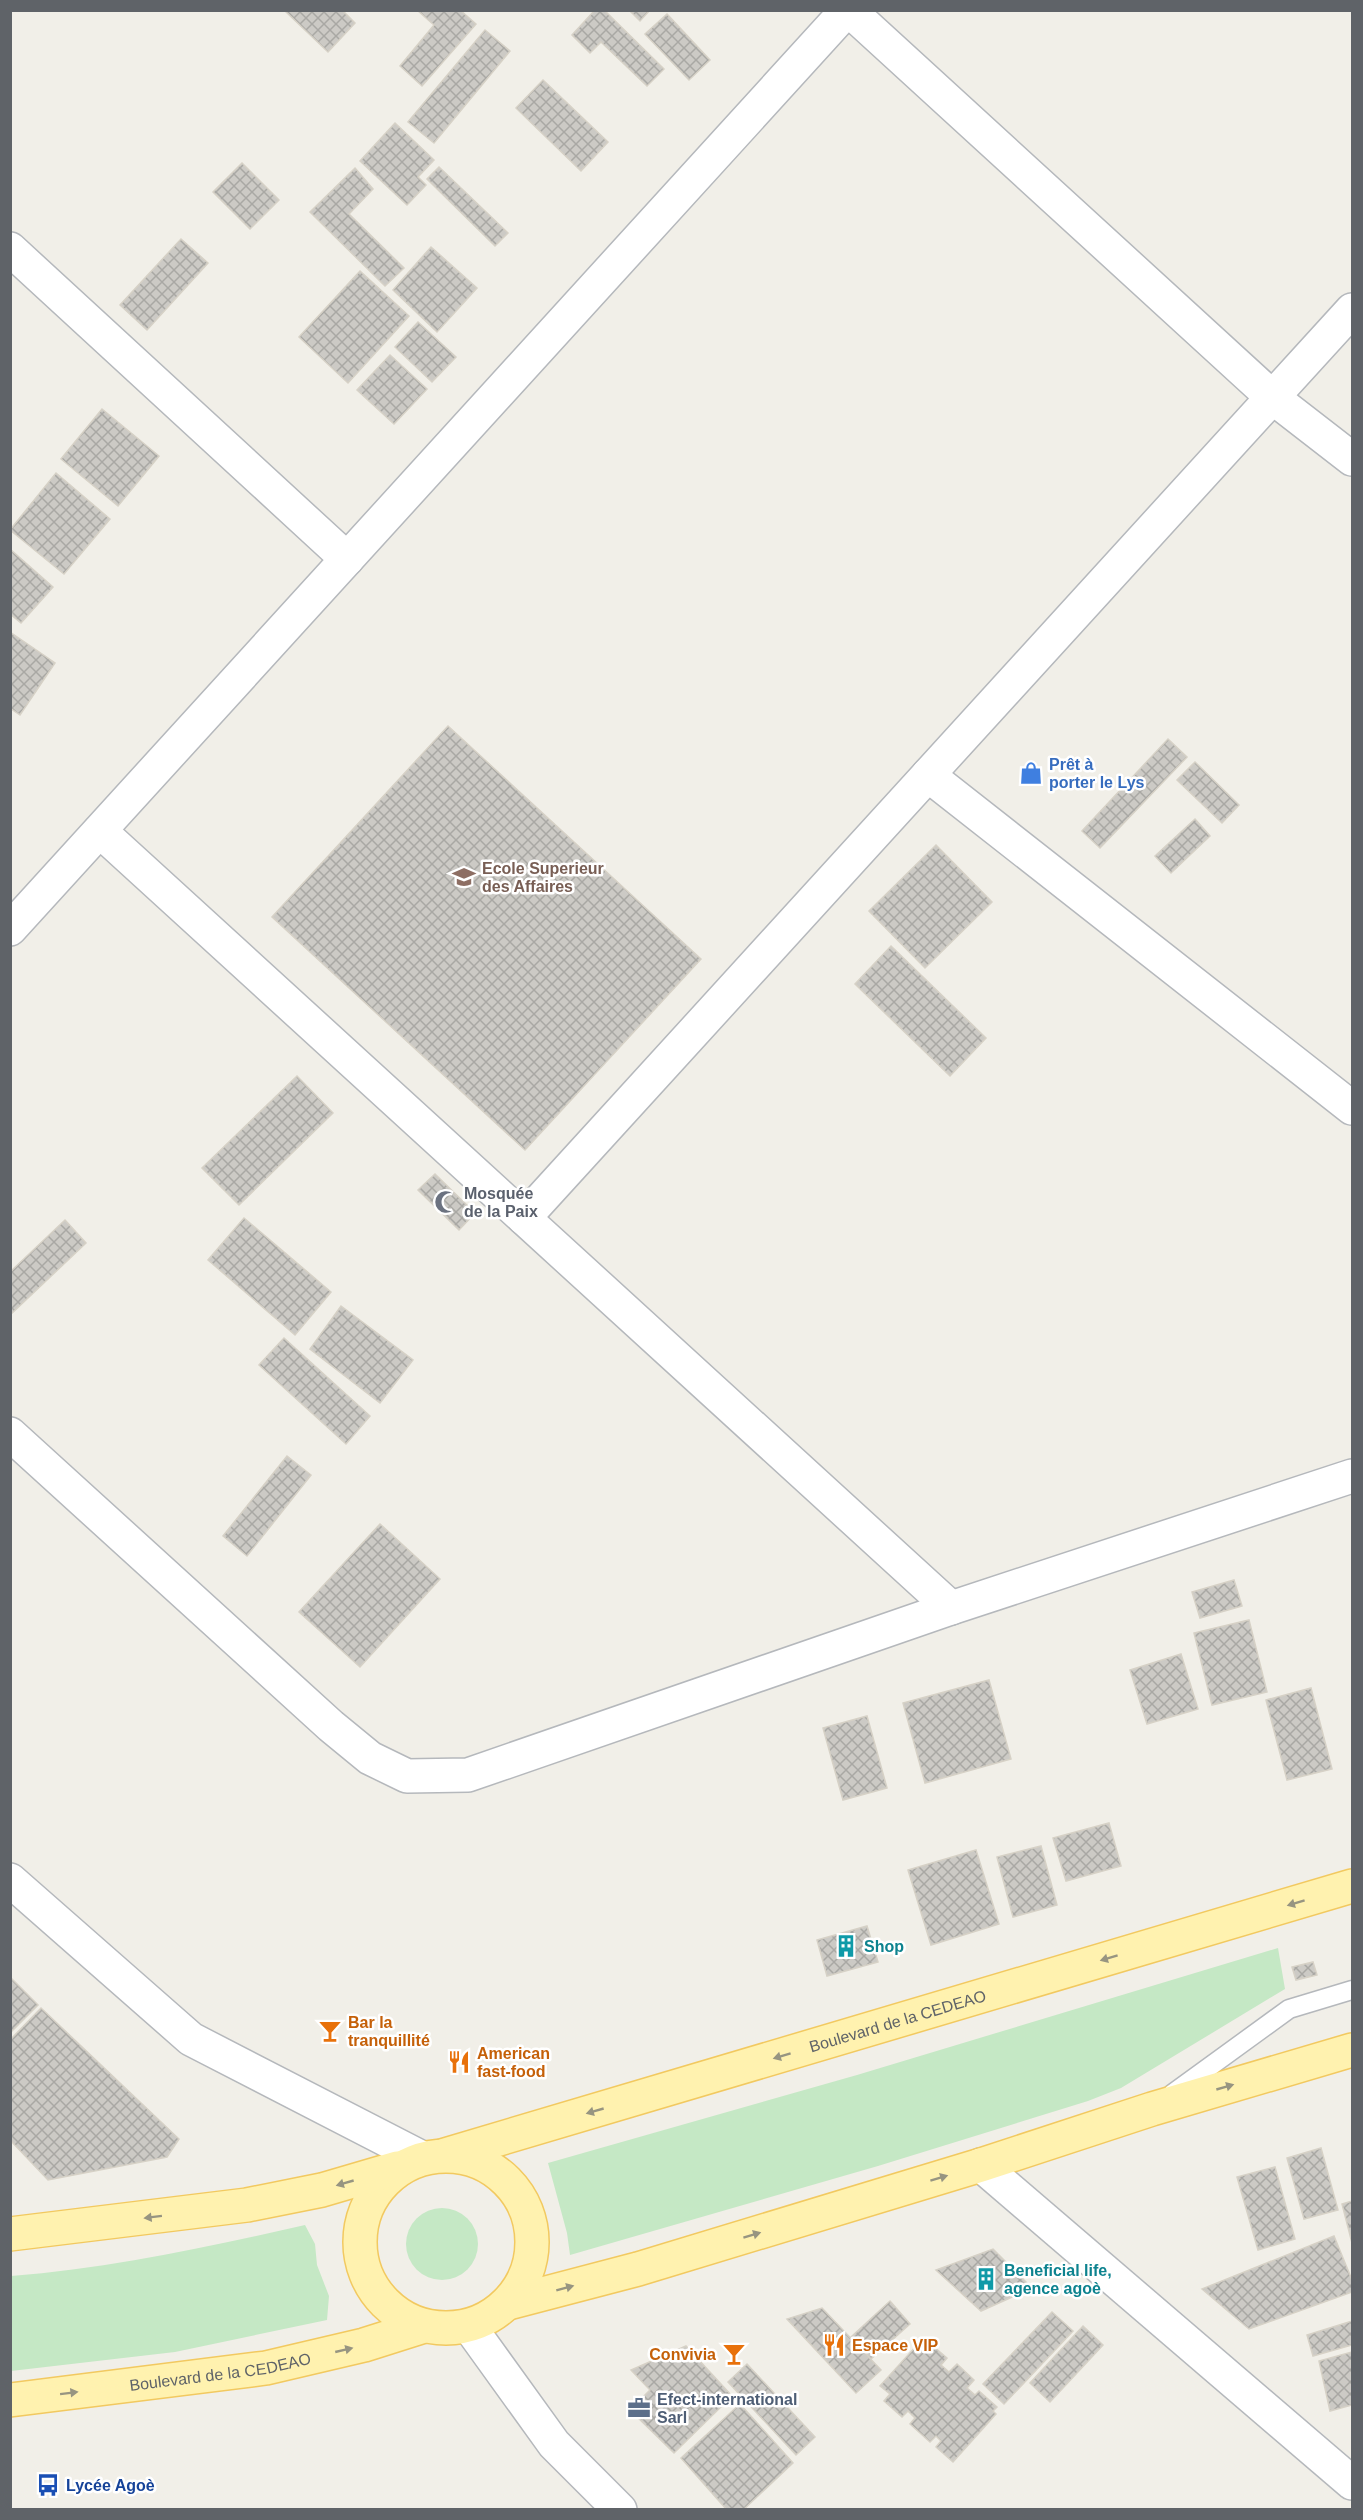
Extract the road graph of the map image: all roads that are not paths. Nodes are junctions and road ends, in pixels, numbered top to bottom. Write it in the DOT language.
graph roads {
  1 [pos="848,10"];
  2 [pos="10,249"];
  3 [pos="1353,310"];
  4 [pos="1272,397"];
  5 [pos="1353,459"];
  6 [pos="347,559"];
  7 [pos="928,775"];
  8 [pos="100,831"];
  9 [pos="10,929"];
  10 [pos="1353,1108"];
  11 [pos="524,1218"];
  12 [pos="10,1434"];
  13 [pos="1353,1476"];
  14 [pos="951,1608"];
  15 [pos="10,1880"];
  16 [pos="1353,1886"];
  17 [pos="1353,1990"];
  18 [pos="1353,2050"];
  19 [pos="1152,2109"];
  20 [pos="423,2160"];
  21 [pos="981,2165"];
  22 [pos="10,2234"];
  23 [pos="508,2303"];
  24 [pos="424,2326"];
  25 [pos="469,2326"];
  26 [pos="10,2400"];
  27 [pos="1353,2483"];
  28 [pos="620,2510"];
  1 -- 4 [label="street"];
  1 -- 6 [label="street"];
  2 -- 6 [label="street"];
  3 -- 4 [label="street"];
  4 -- 5 [label="street"];
  4 -- 7 [label="street"];
  6 -- 8 [label="street"];
  7 -- 10 [label="street"];
  7 -- 11 [label="street"];
  8 -- 9 [label="street"];
  8 -- 11 [label="street"];
  11 -- 14 [label="street"];
  12 -- 14 [label="street"];
  13 -- 14 [label="street"];
  15 -- 20 [label="street"];
  16 -- 20 [label="main road, Boulevard de la CEDEAO, one-way"];
  17 -- 19 [label="lane"];
  19 -- 18 [label="main road, one-way"];
  19 -- 21 [label="main road"];
  20 -- 22 [label="main road, Boulevard de la CEDEAO, one-way"];
  20 -- 23 [label="main road"];
  20 -- 24 [label="main road"];
  23 -- 21 [label="main road, one-way"];
  21 -- 27 [label="street"];
  23 -- 25 [label="main road"];
  24 -- 25 [label="main road"];
  26 -- 24 [label="main road, Boulevard de la CEDEAO, one-way"];
  25 -- 28 [label="street"];
}
